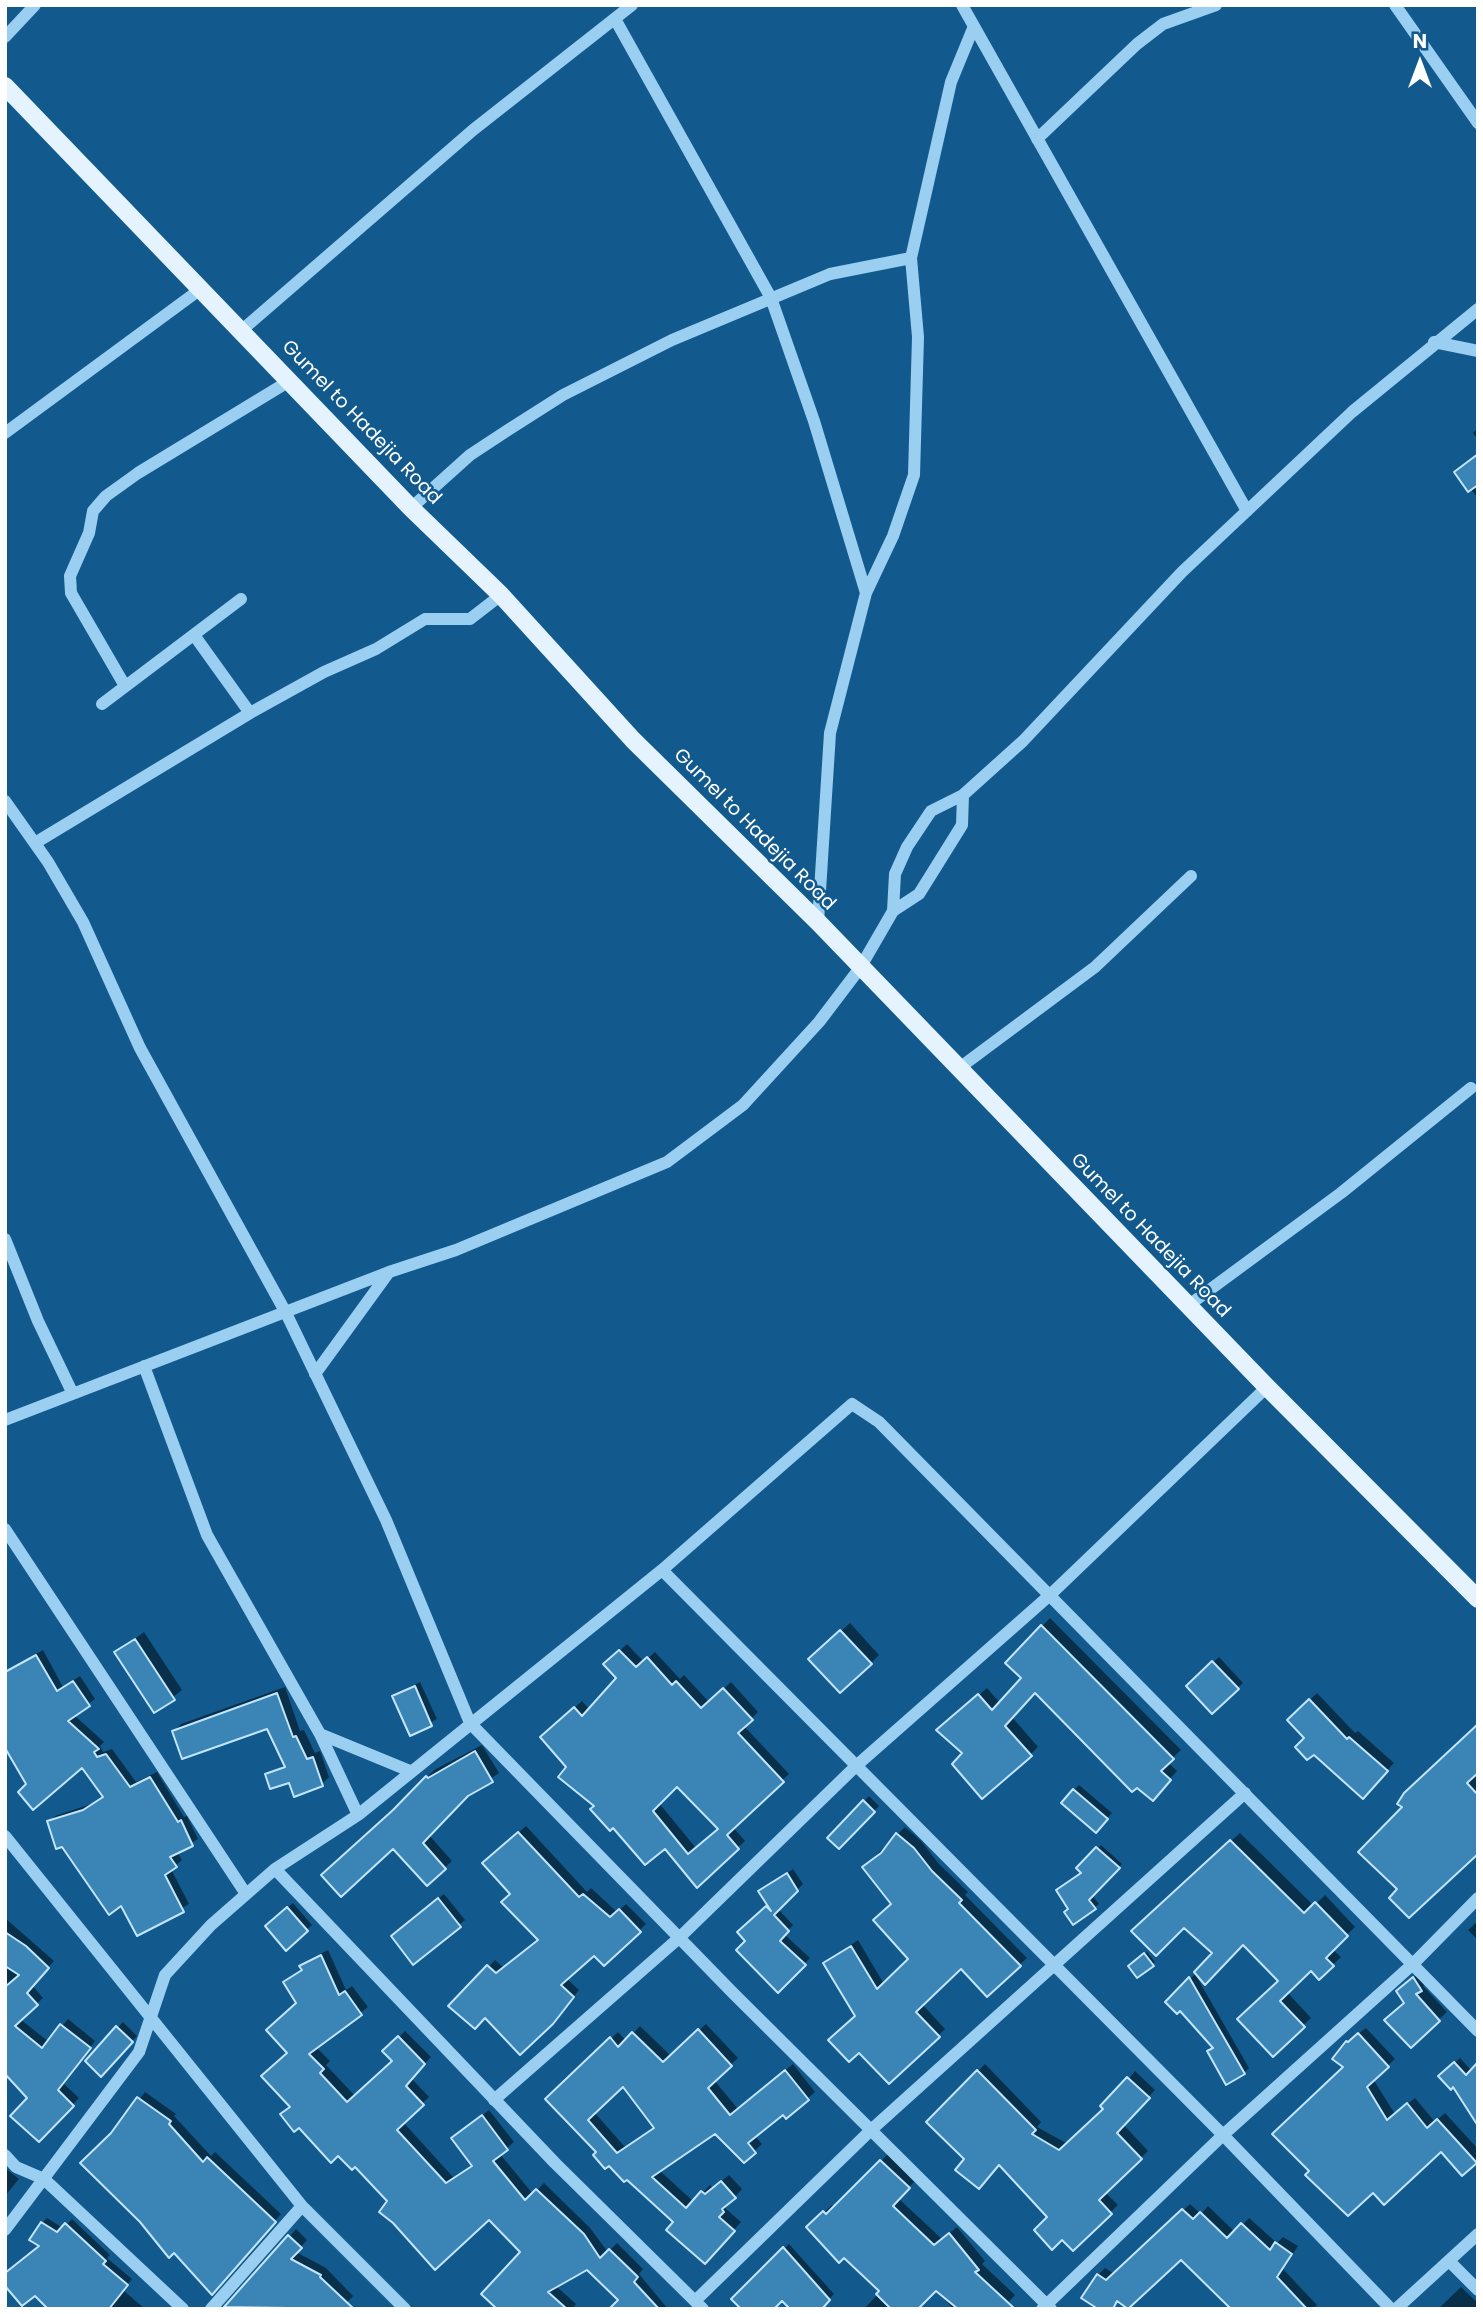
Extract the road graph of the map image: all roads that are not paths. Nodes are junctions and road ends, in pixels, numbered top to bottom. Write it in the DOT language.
graph roads {
  1 [pos="35,5"];
  2 [pos="632,5"];
  3 [pos="962,5"];
  4 [pos="1216,5"];
  5 [pos="1395,5"];
  6 [pos="615,19"];
  7 [pos="974,26"];
  8 [pos="5,37"];
  9 [pos="5,86"];
  10 [pos="1478,123"];
  11 [pos="1037,139"];
  12 [pos="911,258"];
  13 [pos="202,288"];
  14 [pos="771,298"];
  15 [pos="1478,309"];
  16 [pos="242,330"];
  17 [pos="1434,342"];
  18 [pos="1478,351"];
  19 [pos="291,380"];
  20 [pos="5,433"];
  21 [pos="411,508"];
  22 [pos="1247,511"];
  23 [pos="866,593"];
  24 [pos="501,595"];
  25 [pos="241,599"];
  26 [pos="194,635"];
  27 [pos="125,686"];
  28 [pos="102,704"];
  29 [pos="250,713"];
  30 [pos="963,795"];
  31 [pos="5,801"];
  32 [pos="35,843"];
  33 [pos="1191,876"];
  34 [pos="893,911"];
  35 [pos="818,922"];
  36 [pos="860,968"];
  37 [pos="958,1069"];
  38 [pos="1471,1088"];
  39 [pos="5,1240"];
  40 [pos="389,1272"];
  41 [pos="1189,1305"];
  42 [pos="286,1313"];
  43 [pos="144,1366"];
  44 [pos="315,1374"];
  45 [pos="1267,1387"];
  46 [pos="72,1392"];
  47 [pos="5,1420"];
  48 [pos="5,1529"];
  49 [pos="662,1570"];
  50 [pos="1050,1595"];
  51 [pos="1478,1600"];
  52 [pos="470,1723"];
  53 [pos="320,1734"];
  54 [pos="856,1766"];
  55 [pos="410,1771"];
  56 [pos="1245,1793"];
  57 [pos="358,1815"];
  58 [pos="5,1836"];
  59 [pos="275,1869"];
  60 [pos="246,1894"];
  61 [pos="1478,1898"];
  62 [pos="679,1938"];
  63 [pos="1414,1963"];
  64 [pos="1054,1965"];
  65 [pos="150,2018"];
  66 [pos="1478,2031"];
  67 [pos="494,2100"];
  68 [pos="871,2130"];
  69 [pos="1223,2136"];
  70 [pos="5,2155"];
  71 [pos="44,2179"];
  72 [pos="302,2206"];
  73 [pos="5,2230"];
  74 [pos="1478,2234"];
  75 [pos="1449,2261"];
  76 [pos="1478,2290"];
  77 [pos="699,2305"];
  78 [pos="1046,2307"];
  79 [pos="184,2309"];
  80 [pos="211,2309"];
  81 [pos="405,2309"];
  82 [pos="1394,2309"];
  1 -- 8 [label="street"];
  2 -- 6 [label="street"];
  3 -- 7 [label="street"];
  4 -- 11 [label="street"];
  5 -- 10 [label="street"];
  6 -- 14 [label="street"];
  6 -- 16 [label="street"];
  7 -- 11 [label="street"];
  7 -- 12 [label="street"];
  9 -- 13 [label="main road, Gumel to Hadejia Road"];
  11 -- 22 [label="street"];
  12 -- 14 [label="street"];
  12 -- 23 [label="street"];
  13 -- 16 [label="main road, Gumel to Hadejia Road"];
  13 -- 20 [label="street"];
  14 -- 21 [label="street"];
  14 -- 23 [label="street"];
  15 -- 17 [label="street"];
  16 -- 19 [label="main road, Gumel to Hadejia Road"];
  17 -- 18 [label="street"];
  17 -- 22 [label="street"];
  19 -- 21 [label="main road, Gumel to Hadejia Road"];
  19 -- 27 [label="street"];
  21 -- 24 [label="main road, Gumel to Hadejia Road"];
  22 -- 30 [label="street"];
  23 -- 35 [label="street"];
  24 -- 29 [label="street"];
  24 -- 35 [label="main road, Gumel to Hadejia Road"];
  25 -- 26 [label="street"];
  26 -- 27 [label="street"];
  26 -- 29 [label="street"];
  27 -- 28 [label="street"];
  29 -- 32 [label="street"];
  30 -- 34 [label="street"];
  30 -- 34 [label="street"];
  31 -- 32 [label="street"];
  32 -- 42 [label="street"];
  33 -- 37 [label="street"];
  34 -- 36 [label="street"];
  35 -- 36 [label="main road, Gumel to Hadejia Road"];
  36 -- 37 [label="main road, Gumel to Hadejia Road"];
  36 -- 40 [label="street"];
  37 -- 41 [label="main road, Gumel to Hadejia Road"];
  38 -- 41 [label="street"];
  39 -- 46 [label="street"];
  40 -- 42 [label="street"];
  40 -- 44 [label="street"];
  41 -- 45 [label="main road, Gumel to Hadejia Road"];
  42 -- 43 [label="street"];
  42 -- 44 [label="street"];
  43 -- 46 [label="street"];
  43 -- 53 [label="street"];
  44 -- 52 [label="street"];
  45 -- 50 [label="street"];
  45 -- 51 [label="main road, Gumel to Hadejia Road"];
  46 -- 47 [label="street"];
  48 -- 60 [label="street"];
  49 -- 50 [label="street"];
  49 -- 52 [label="street"];
  49 -- 54 [label="street"];
  50 -- 54 [label="street"];
  50 -- 56 [label="street"];
  52 -- 55 [label="street"];
  52 -- 62 [label="street"];
  53 -- 55 [label="street"];
  53 -- 57 [label="street"];
  54 -- 62 [label="street"];
  54 -- 64 [label="street"];
  55 -- 57 [label="street"];
  56 -- 63 [label="street"];
  56 -- 64 [label="street"];
  57 -- 59 [label="street"];
  58 -- 65 [label="street"];
  59 -- 60 [label="street"];
  59 -- 67 [label="street"];
  60 -- 65 [label="street"];
  61 -- 63 [label="street"];
  62 -- 67 [label="street"];
  62 -- 68 [label="street"];
  63 -- 66 [label="street"];
  63 -- 69 [label="street"];
  64 -- 68 [label="street"];
  64 -- 69 [label="street"];
  65 -- 71 [label="street"];
  65 -- 72 [label="street"];
  67 -- 77 [label="street"];
  68 -- 77 [label="street"];
  68 -- 78 [label="street"];
  69 -- 78 [label="street"];
  69 -- 82 [label="street"];
  70 -- 71 [label="street"];
  71 -- 73 [label="street"];
  71 -- 79 [label="street"];
  72 -- 80 [label="street"];
  72 -- 81 [label="street"];
  74 -- 75 [label="street"];
  75 -- 76 [label="street"];
  75 -- 82 [label="street"];
}
